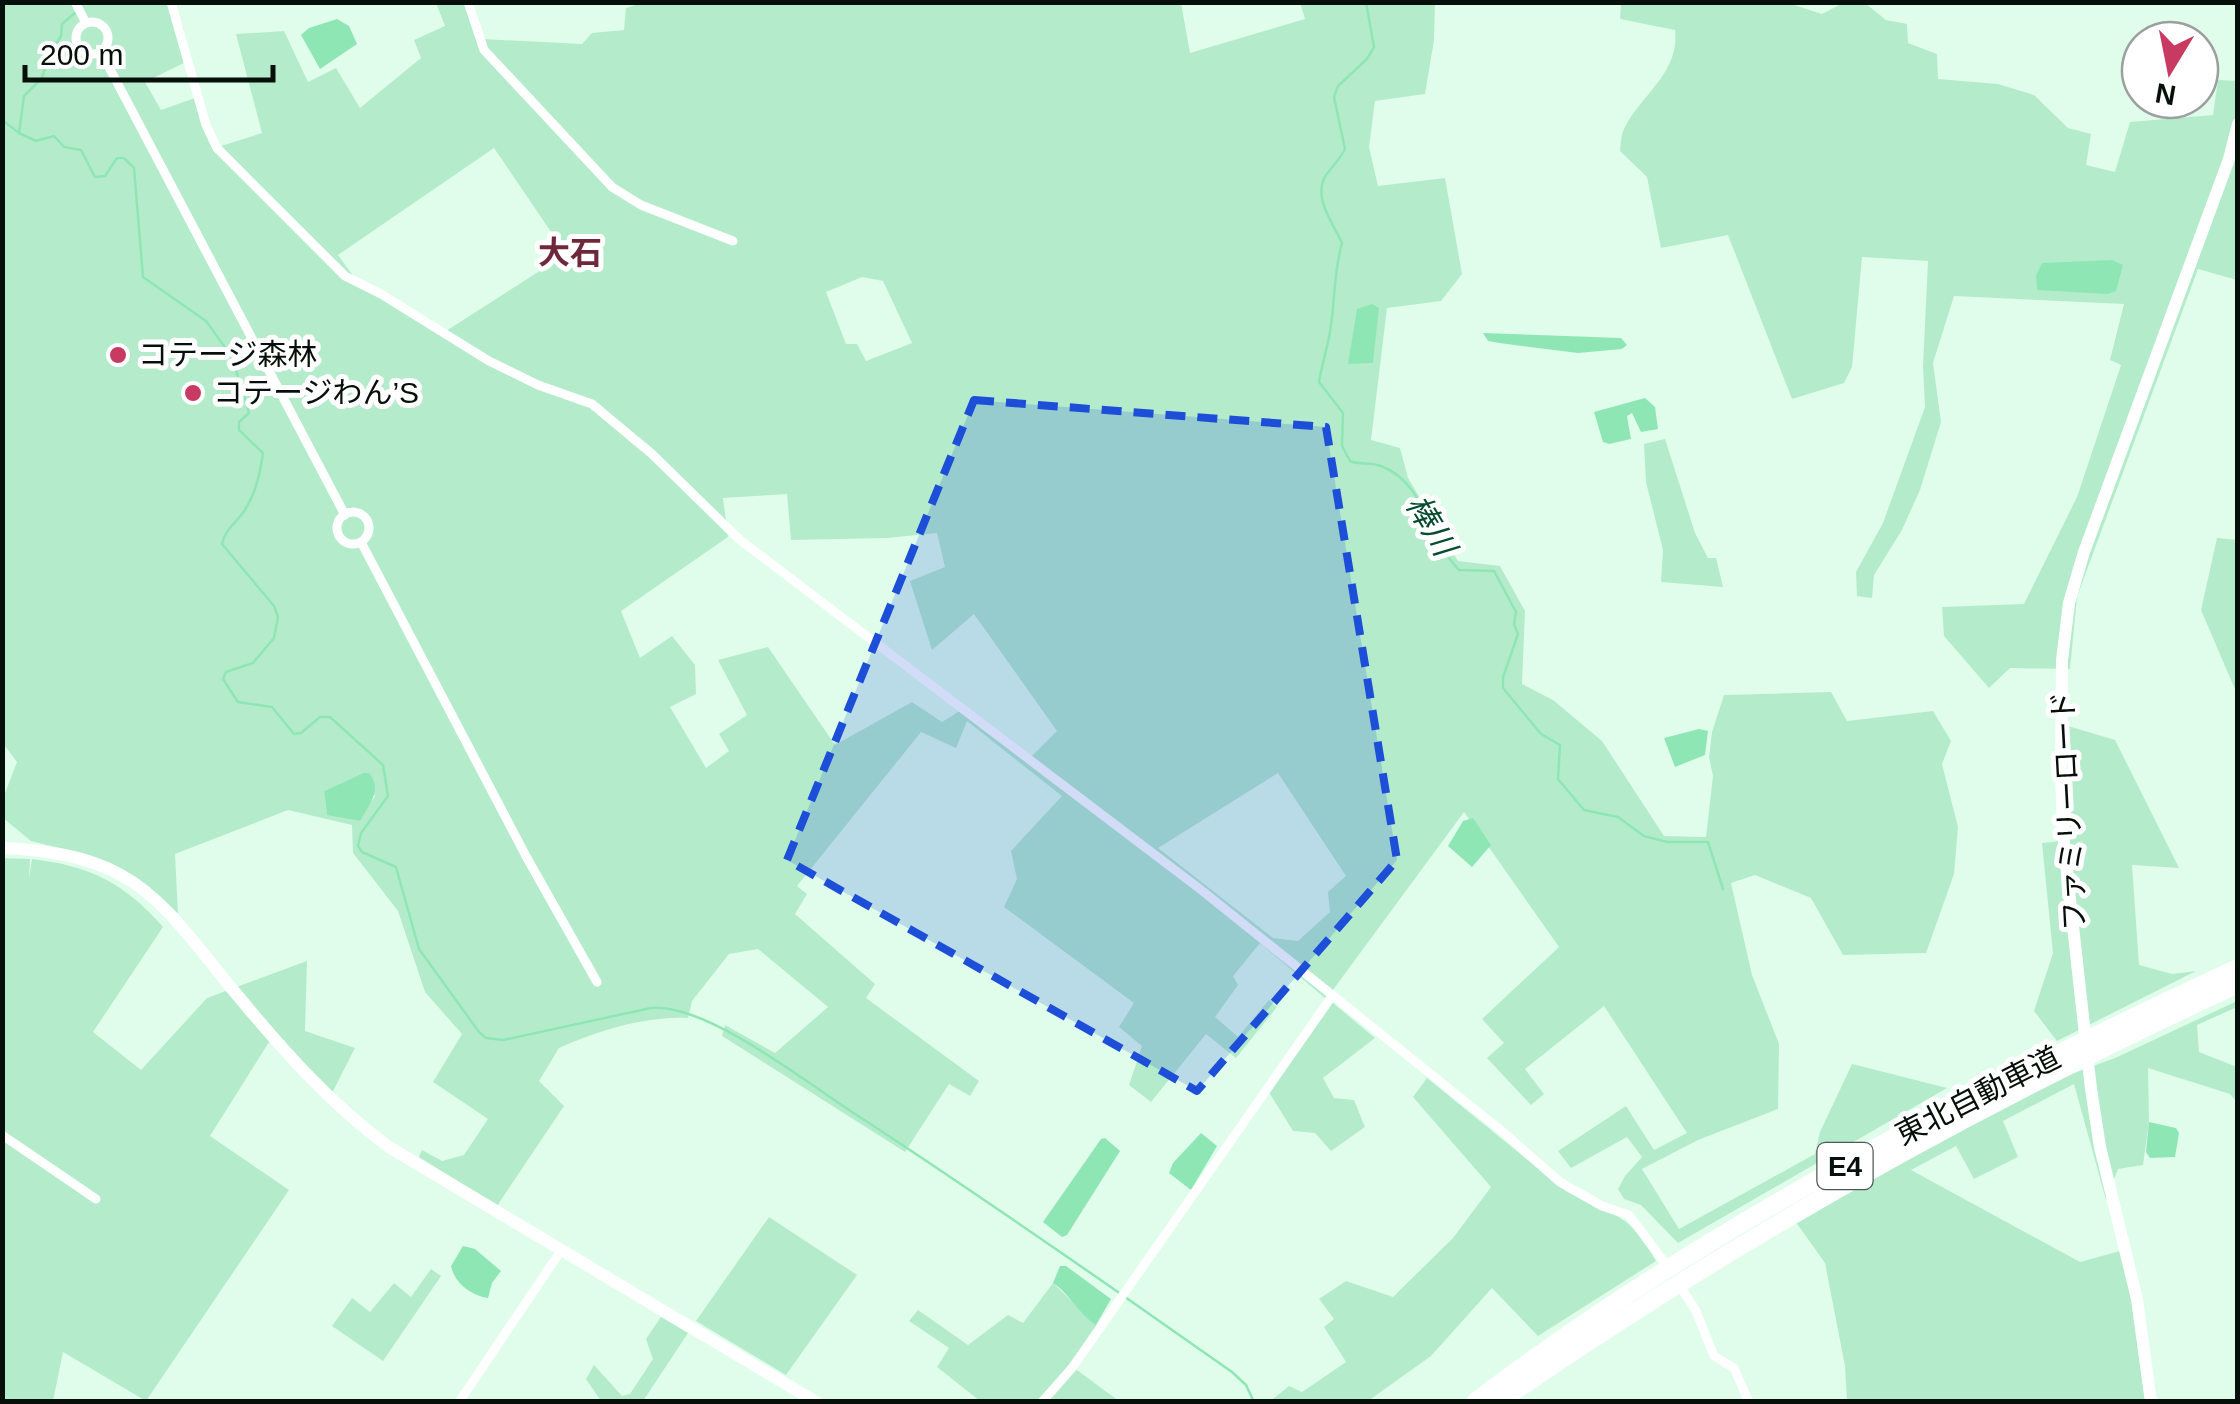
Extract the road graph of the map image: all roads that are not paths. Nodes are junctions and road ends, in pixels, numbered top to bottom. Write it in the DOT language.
graph roads {
  1 [pos="76,2"];
  2 [pos="171,2"];
  3 [pos="468,2"];
  4 [pos="86,23"];
  5 [pos="101,52"];
  6 [pos="2238,124"];
  7 [pos="733,241"];
  8 [pos="345,515"];
  9 [pos="361,542"];
  10 [pos="2,848"];
  11 [pos="2238,968"];
  12 [pos="597,982"];
  13 [pos="2238,984"];
  14 [pos="1332,996"];
  15 [pos="2,1135"];
  16 [pos="96,1199"];
  17 [pos="562,1249"];
  18 [pos="459,1402"];
  19 [pos="816,1402"];
  20 [pos="1042,1402"];
  21 [pos="1475,1402"];
  22 [pos="1498,1402"];
  23 [pos="1749,1402"];
  24 [pos="2151,1402"];
  1 -- 4 [label="street"];
  2 -- 14 [label="street"];
  3 -- 7 [label="street"];
  4 -- 5 [label="street"];
  4 -- 5 [label="street"];
  5 -- 8 [label="street"];
  6 -- 24 [label="street, ファミリーロード"];
  8 -- 9 [label="street"];
  8 -- 9 [label="street"];
  9 -- 12 [label="street"];
  10 -- 17 [label="street"];
  11 -- 21 [label="highway, 東北自動車道 / E4"];
  13 -- 22 [label="highway, 東北自動車道 / E4"];
  14 -- 20 [label="street"];
  14 -- 23 [label="street"];
  15 -- 16 [label="street"];
  17 -- 18 [label="street"];
  17 -- 19 [label="street"];
}
